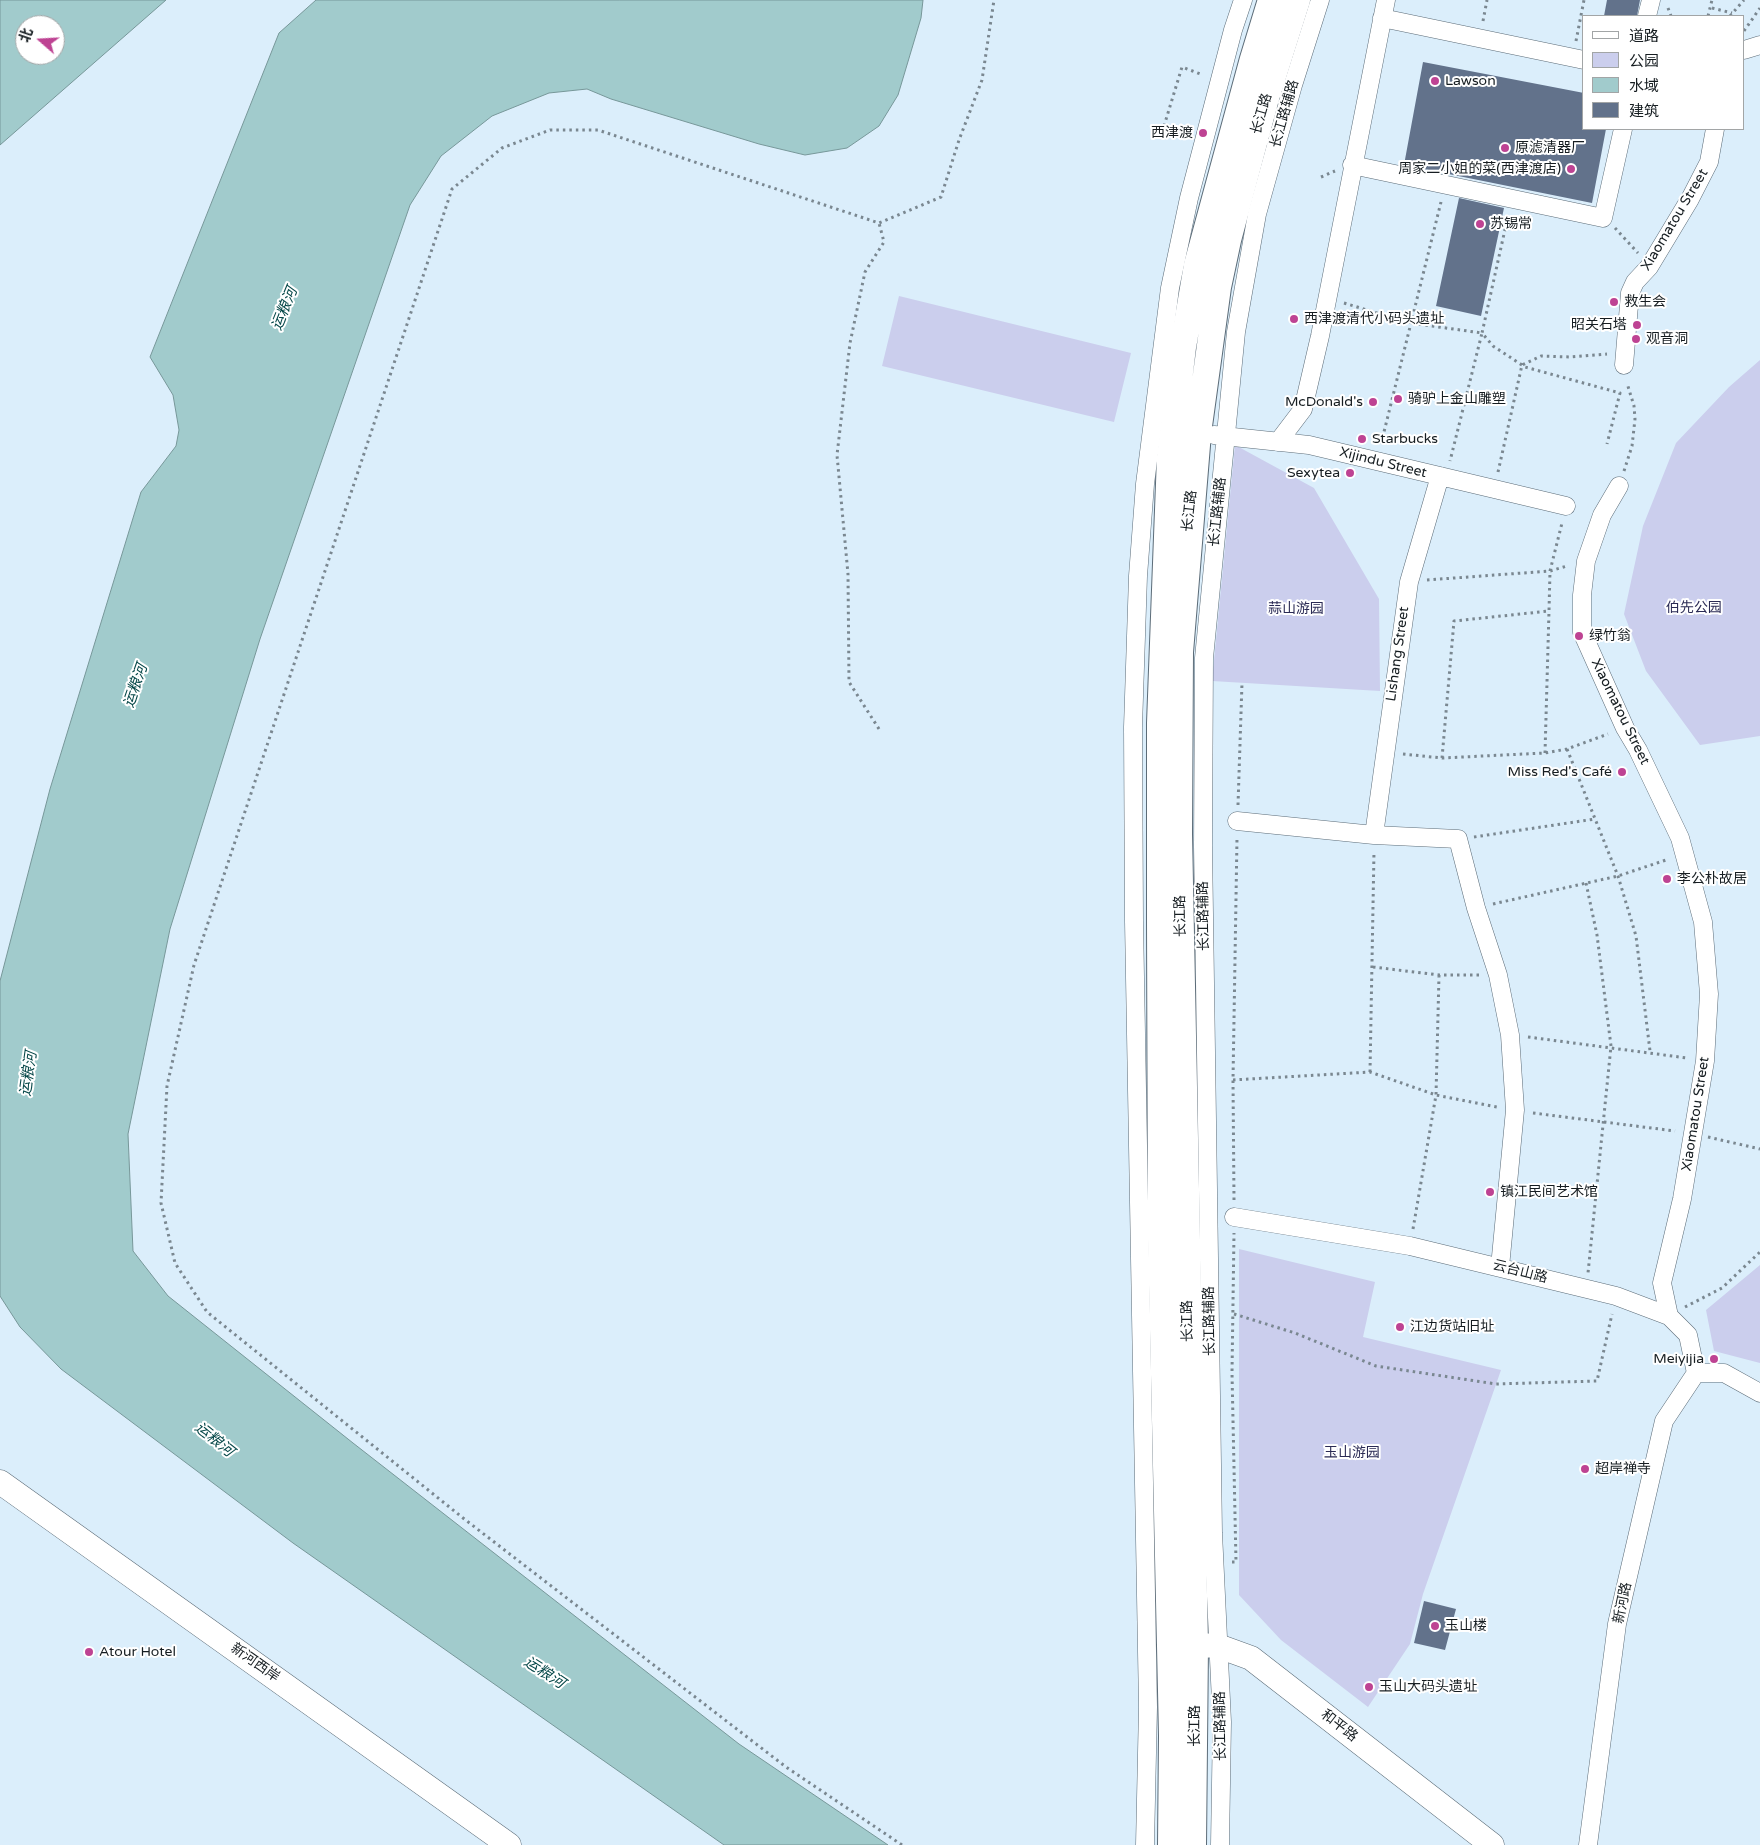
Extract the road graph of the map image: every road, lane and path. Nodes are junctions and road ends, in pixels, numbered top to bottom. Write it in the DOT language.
graph roads {
  1 [pos="994,0"];
  2 [pos="1243,0"];
  3 [pos="1271,0"];
  4 [pos="1297,0"];
  5 [pos="1320,0"];
  6 [pos="1386,0"];
  7 [pos="1584,0"];
  8 [pos="1650,0"];
  9 [pos="1712,0"];
  10 [pos="1744,0"];
  11 [pos="1712,8"];
  12 [pos="1760,8"];
  13 [pos="1582,15"];
  14 [pos="1647,15"];
  15 [pos="1708,15"];
  16 [pos="1731,15"];
  17 [pos="1382,18"];
  18 [pos="1582,20"];
  19 [pos="1745,30"];
  20 [pos="1760,45"];
  21 [pos="1745,50"];
  22 [pos="1578,59"];
  23 [pos="1207,66"];
  24 [pos="1164,126"];
  25 [pos="1623,130"];
  26 [pos="1715,130"];
  27 [pos="1352,165"];
  28 [pos="1446,185"];
  29 [pos="1512,199"];
  30 [pos="879,224"];
  31 [pos="1611,225"];
  32 [pos="1635,248"];
  33 [pos="1326,299"];
  34 [pos="1410,323"];
  35 [pos="1482,332"];
  36 [pos="1625,357"];
  37 [pos="1522,366"];
  38 [pos="1198,433"];
  39 [pos="1225,436"];
  40 [pos="1278,442"];
  41 [pos="1607,444"];
  42 [pos="1377,461"];
  43 [pos="1440,476"];
  44 [pos="1619,486"];
  45 [pos="1494,489"];
  46 [pos="1566,506"];
  47 [pos="1550,571"];
  48 [pos="1409,582"];
  49 [pos="1549,610"];
  50 [pos="1242,683"];
  51 [pos="1625,728"];
  52 [pos="879,729"];
  53 [pos="1567,749"];
  54 [pos="1384,752"];
  55 [pos="1545,754"];
  56 [pos="1442,758"];
  57 [pos="1595,819"];
  58 [pos="1237,821"];
  59 [pos="1374,835"];
  60 [pos="1458,839"];
  61 [pos="1684,854"];
  62 [pos="1618,876"];
  63 [pos="1586,883"];
  64 [pos="1476,908"];
  65 [pos="1373,967"];
  66 [pos="1439,975"];
  67 [pos="1498,975"];
  68 [pos="1510,1035"];
  69 [pos="1611,1046"];
  70 [pos="1650,1051"];
  71 [pos="1705,1061"];
  72 [pos="1370,1072"];
  73 [pos="1234,1217"];
  74 [pos="1410,1246"];
  75 [pos="1760,1252"];
  76 [pos="1500,1267"];
  77 [pos="1587,1288"];
  78 [pos="1616,1296"];
  79 [pos="1234,1314"];
  80 [pos="1669,1316"];
  81 [pos="1696,1374"];
  82 [pos="1760,1393"];
  83 [pos="0,1482"];
  84 [pos="1214,1561"];
  85 [pos="1195,1645"];
  86 [pos="509,1845"];
  87 [pos="902,1845"];
  88 [pos="1145,1845"];
  89 [pos="1171,1845"];
  90 [pos="1193,1845"];
  91 [pos="1220,1845"];
  92 [pos="1492,1845"];
  93 [pos="1588,1845"];
  1 -- 30 [label="path"];
  2 -- 88 [label="street"];
  3 -- 85 [label="main road, 长江路"];
  4 -- 38 [label="main road, 长江路"];
  5 -- 39 [label="street, 长江路辅路"];
  6 -- 17 [label="street"];
  7 -- 13 [label="path"];
  8 -- 14 [label="street"];
  9 -- 11 [label="path"];
  10 -- 16 [label="path"];
  11 -- 15 [label="path"];
  11 -- 16 [label="path"];
  12 -- 19 [label="path"];
  17 -- 22 [label="street"];
  17 -- 27 [label="street"];
  18 -- 22 [label="path"];
  20 -- 21 [label="street"];
  23 -- 24 [label="path"];
  25 -- 29 [label="street"];
  26 -- 36 [label="street, Xiaomatou Street"];
  27 -- 28 [label="street"];
  27 -- 33 [label="street"];
  28 -- 29 [label="street"];
  28 -- 34 [label="path"];
  29 -- 35 [label="path"];
  30 -- 52 [label="path"];
  30 -- 87 [label="path"];
  31 -- 32 [label="path"];
  33 -- 34 [label="path"];
  33 -- 40 [label="street"];
  34 -- 35 [label="path"];
  34 -- 42 [label="path"];
  35 -- 37 [label="path"];
  35 -- 43 [label="path"];
  36 -- 37 [label="path"];
  36 -- 44 [label="path"];
  37 -- 41 [label="path"];
  37 -- 45 [label="path"];
  38 -- 39 [label="street, Xijindu Street"];
  38 -- 85 [label="main road, 长江路"];
  39 -- 40 [label="street, Xijindu Street"];
  39 -- 84 [label="street, 长江路辅路"];
  40 -- 42 [label="street, Xijindu Street"];
  42 -- 43 [label="street, Xijindu Street"];
  43 -- 45 [label="street, Xijindu Street"];
  43 -- 48 [label="street, Lishang Street"];
  44 -- 51 [label="street, Xiaomatou Street"];
  45 -- 46 [label="street, Xijindu Street"];
  46 -- 47 [label="path"];
  47 -- 48 [label="path"];
  47 -- 49 [label="path"];
  48 -- 54 [label="street, Lishang Street"];
  49 -- 55 [label="path"];
  49 -- 56 [label="path"];
  50 -- 58 [label="path"];
  51 -- 53 [label="path"];
  51 -- 61 [label="street, Xiaomatou Street"];
  53 -- 55 [label="path"];
  53 -- 57 [label="path"];
  54 -- 56 [label="path"];
  54 -- 59 [label="street, Lishang Street"];
  55 -- 56 [label="path"];
  57 -- 60 [label="path"];
  57 -- 62 [label="path"];
  58 -- 59 [label="street"];
  58 -- 73 [label="path"];
  59 -- 60 [label="street"];
  59 -- 65 [label="path"];
  60 -- 64 [label="street"];
  61 -- 62 [label="path"];
  61 -- 71 [label="street, Xiaomatou Street"];
  62 -- 63 [label="path"];
  62 -- 70 [label="path"];
  63 -- 64 [label="path"];
  63 -- 69 [label="path"];
  64 -- 67 [label="street"];
  65 -- 66 [label="path"];
  65 -- 72 [label="path"];
  66 -- 67 [label="path"];
  66 -- 74 [label="path"];
  67 -- 68 [label="street"];
  68 -- 69 [label="path"];
  68 -- 76 [label="street"];
  69 -- 70 [label="path"];
  69 -- 77 [label="path"];
  70 -- 71 [label="path"];
  71 -- 80 [label="street, Xiaomatou Street"];
  73 -- 74 [label="street, 云台山路"];
  73 -- 79 [label="path"];
  74 -- 76 [label="street, 云台山路"];
  75 -- 80 [label="path"];
  76 -- 77 [label="street, 云台山路"];
  77 -- 78 [label="street, 云台山路"];
  78 -- 79 [label="path"];
  78 -- 80 [label="street, 云台山路"];
  79 -- 84 [label="path"];
  80 -- 81 [label="street, 云台山路"];
  81 -- 82 [label="street"];
  81 -- 93 [label="street, 新河路"];
  83 -- 86 [label="street, 新河西岸"];
  84 -- 85 [label="street, 长江路辅路"];
  85 -- 89 [label="main road, 长江路"];
  85 -- 90 [label="main road, 长江路"];
  85 -- 91 [label="street, 长江路辅路"];
  85 -- 92 [label="street, 和平路"];
}
